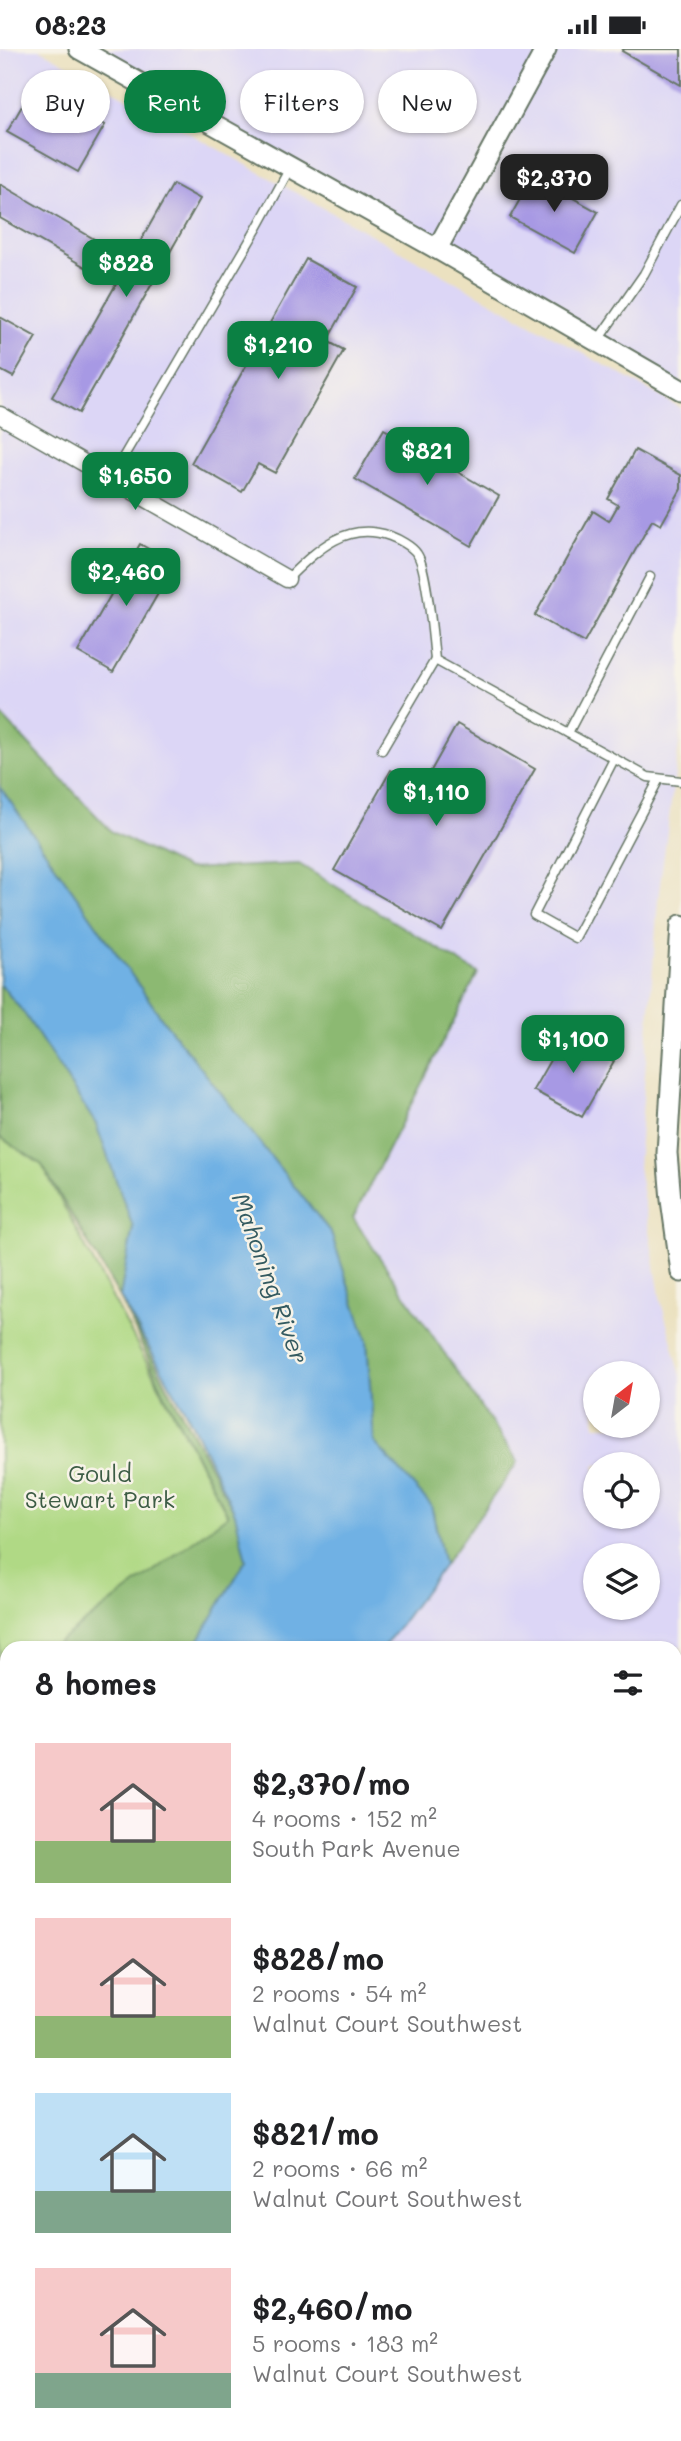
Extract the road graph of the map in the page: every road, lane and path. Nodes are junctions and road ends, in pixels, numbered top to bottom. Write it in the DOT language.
graph roads {
  1 [pos="79,49"];
  2 [pos="546,49"];
  3 [pos="290,168"];
  4 [pos="681,205"];
  5 [pos="437,250"];
  6 [pos="596,342"];
  7 [pos="681,390"];
  8 [pos="0,415"];
  9 [pos="111,478"];
  10 [pos="650,577"];
  11 [pos="287,579"];
  12 [pos="435,660"];
  13 [pos="568,733"];
  14 [pos="382,750"];
  15 [pos="614,759"];
  16 [pos="659,779"];
  17 [pos="681,781"];
  18 [pos="681,927"];
  19 [pos="677,1222"];
  20 [pos="681,1272"];
  1 -- 3 [label="street"];
  2 -- 5 [label="street"];
  3 -- 5 [label="street"];
  3 -- 9 [label="lane"];
  4 -- 6 [label="lane"];
  5 -- 6 [label="street"];
  6 -- 7 [label="street"];
  8 -- 9 [label="street"];
  9 -- 11 [label="street"];
  10 -- 13 [label="lane"];
  11 -- 12 [label="lane"];
  12 -- 13 [label="lane"];
  12 -- 14 [label="lane"];
  13 -- 15 [label="lane"];
  15 -- 16 [label="lane"];
  15 -- 16 [label="lane"];
  16 -- 17 [label="lane"];
  18 -- 19 [label="street"];
  19 -- 20 [label="street"];
}
